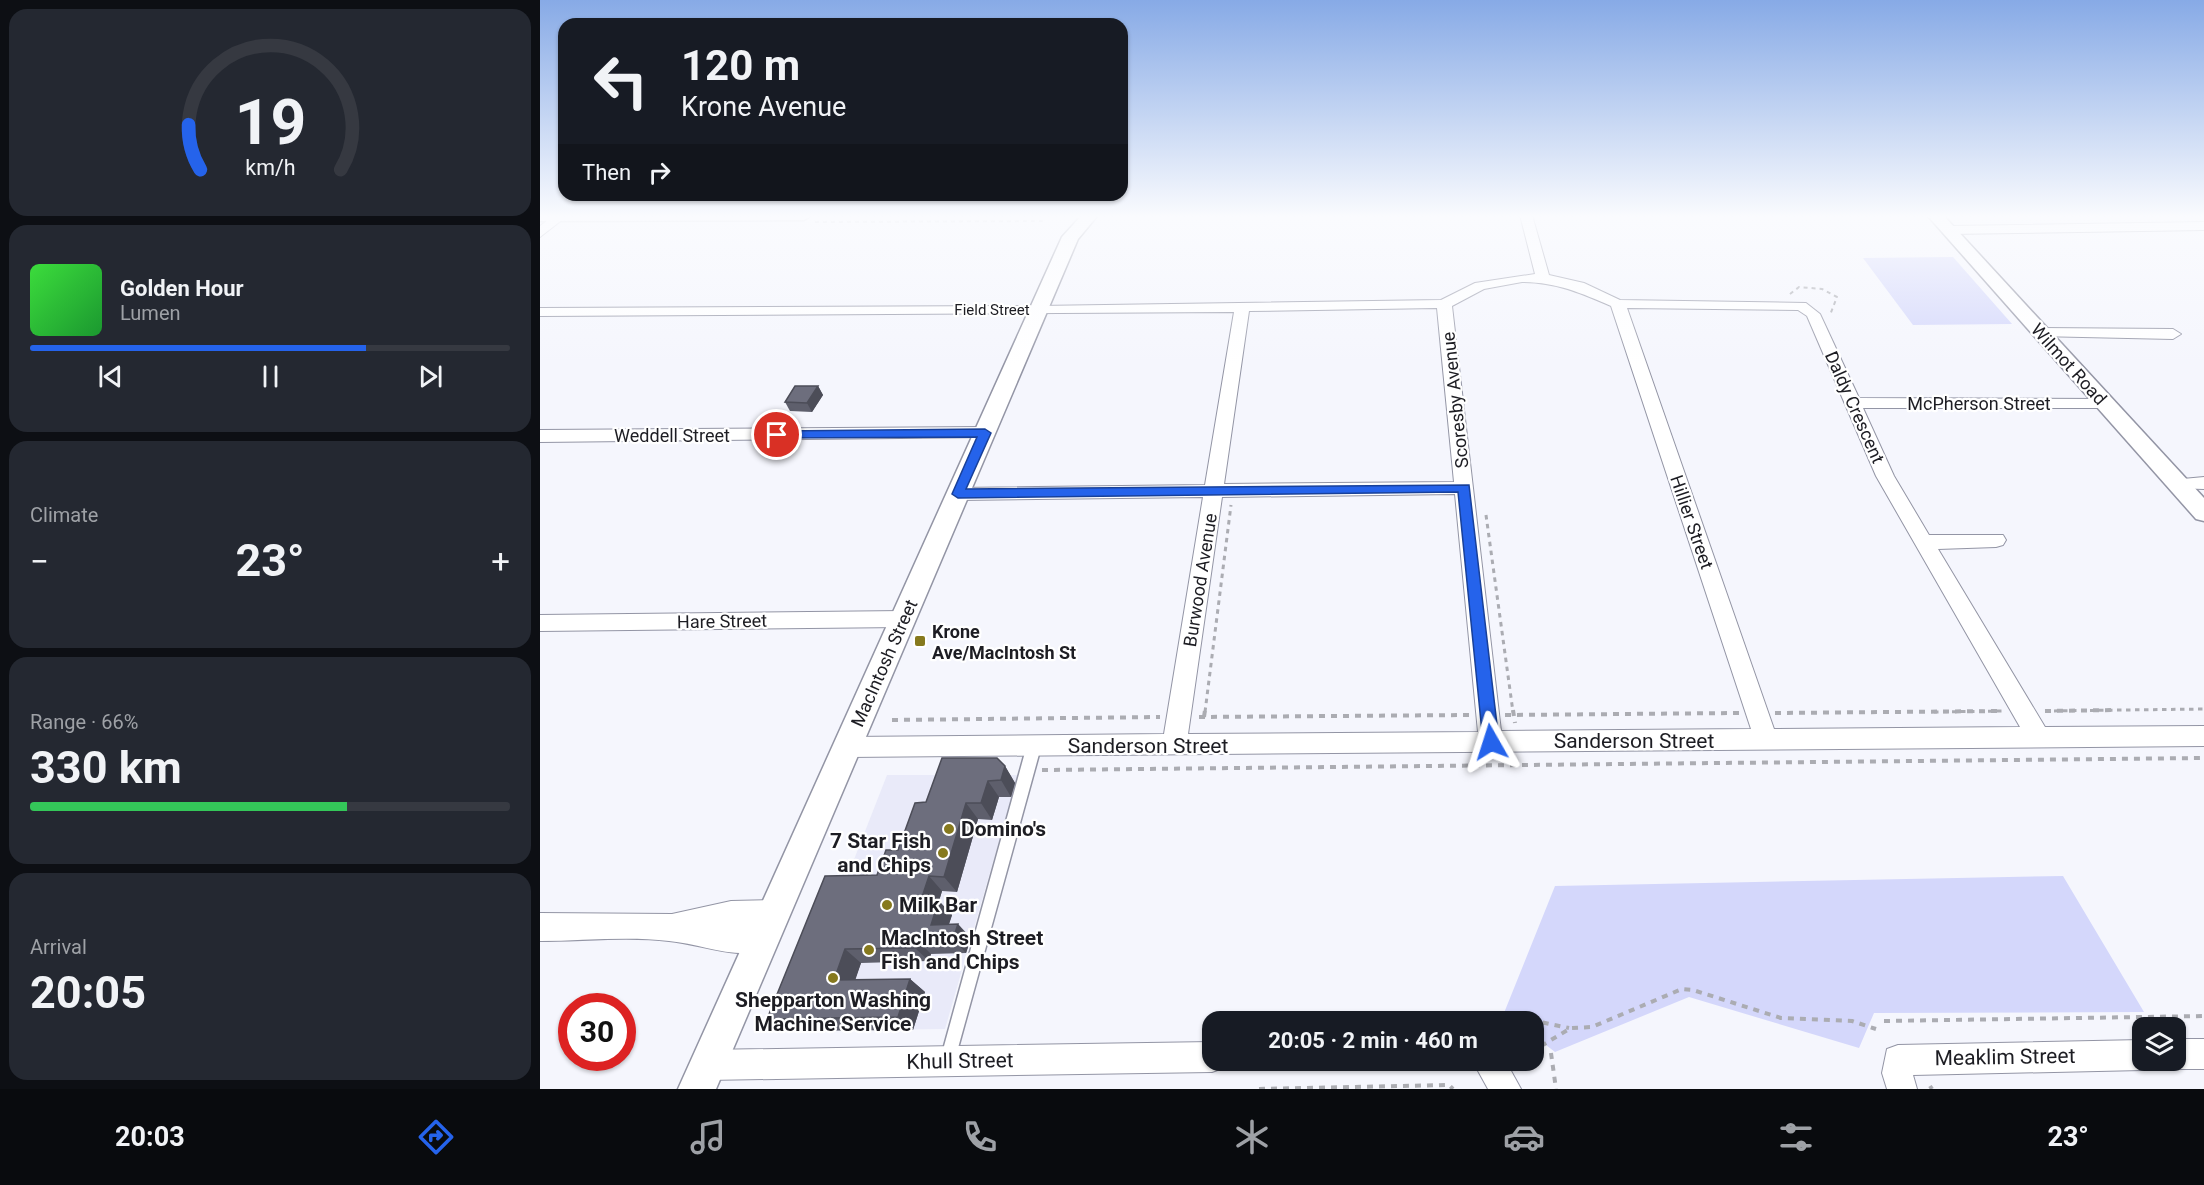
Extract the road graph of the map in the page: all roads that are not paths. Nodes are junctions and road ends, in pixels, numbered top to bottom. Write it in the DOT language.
graph roads {
  1 [pos="1054,266"];
  2 [pos="1540,266"];
  3 [pos="1981,266"];
  4 [pos="1543,278"];
  5 [pos="1444,304"];
  6 [pos="1618,304"];
  7 [pos="1242,308"];
  8 [pos="1038,310"];
  9 [pos="540,312"];
  10 [pos="2161,323"];
  11 [pos="2042,333"];
  12 [pos="1853,403"];
  13 [pos="2105,403"];
  14 [pos="985,433"];
  15 [pos="540,436"];
  16 [pos="2204,483"];
  17 [pos="2178,484"];
  18 [pos="1464,488"];
  19 [pos="1214,490"];
  20 [pos="958,494"];
  21 [pos="2204,513"];
  22 [pos="1996,540"];
  23 [pos="1925,542"];
  24 [pos="903,619"];
  25 [pos="540,622"];
  26 [pos="2204,736"];
  27 [pos="2039,738"];
  28 [pos="1766,740"];
  29 [pos="1481,742"];
  30 [pos="1034,746"];
  31 [pos="1173,746"];
  32 [pos="848,747"];
  33 [pos="769,926"];
  34 [pos="540,927"];
  35 [pos="2186,1054"];
  36 [pos="2204,1054"];
  37 [pos="2132,1055"];
  38 [pos="1202,1057"];
  39 [pos="947,1061"];
  40 [pos="1494,1071"];
  41 [pos="702,1077"];
  42 [pos="1921,1088"];
  43 [pos="1506,1089"];
  1 -- 8 [label="street, MacIntosh Street"];
  2 -- 4 [label="street"];
  3 -- 11 [label="street, Wilmot Road"];
  4 -- 5 [label="street"];
  4 -- 6 [label="street, Daldy Crescent"];
  5 -- 7 [label="street, Field Street"];
  5 -- 18 [label="street, Scoresby Avenue"];
  6 -- 12 [label="street, Daldy Crescent"];
  6 -- 28 [label="street, Hillier Street"];
  7 -- 8 [label="street, Field Street"];
  7 -- 19 [label="street, Burwood Avenue"];
  8 -- 9 [label="street, Field Street"];
  8 -- 14 [label="street, MacIntosh Street"];
  10 -- 11 [label="street"];
  11 -- 13 [label="street, Wilmot Road"];
  12 -- 13 [label="street, McPherson Street"];
  12 -- 23 [label="street, Daldy Crescent"];
  13 -- 17 [label="street, Wilmot Road"];
  14 -- 15 [label="street, Weddell Street"];
  14 -- 20 [label="street, MacIntosh Street"];
  16 -- 17 [label="street"];
  17 -- 21 [label="street, Wilmot Road"];
  18 -- 19 [label="street"];
  18 -- 29 [label="street, Scoresby Avenue"];
  19 -- 20 [label="street"];
  19 -- 31 [label="street, Burwood Avenue"];
  20 -- 24 [label="street, MacIntosh Street"];
  22 -- 23 [label="street"];
  23 -- 27 [label="street, Daldy Crescent"];
  24 -- 25 [label="street, Hare Street"];
  24 -- 32 [label="street, MacIntosh Street"];
  26 -- 27 [label="street, Sanderson Street"];
  27 -- 28 [label="street, Sanderson Street"];
  28 -- 29 [label="street, Sanderson Street"];
  29 -- 31 [label="street, Sanderson Street"];
  30 -- 31 [label="street, Sanderson Street"];
  30 -- 32 [label="street, Sanderson Street"];
  30 -- 39 [label="lane"];
  32 -- 33 [label="street, MacIntosh Street"];
  33 -- 34 [label="street"];
  33 -- 41 [label="street, MacIntosh Street"];
  35 -- 36 [label="street"];
  37 -- 42 [label="street, Meaklim Street"];
  38 -- 39 [label="street, Khull Street"];
  39 -- 41 [label="street, Khull Street"];
  40 -- 43 [label="street"];
}
